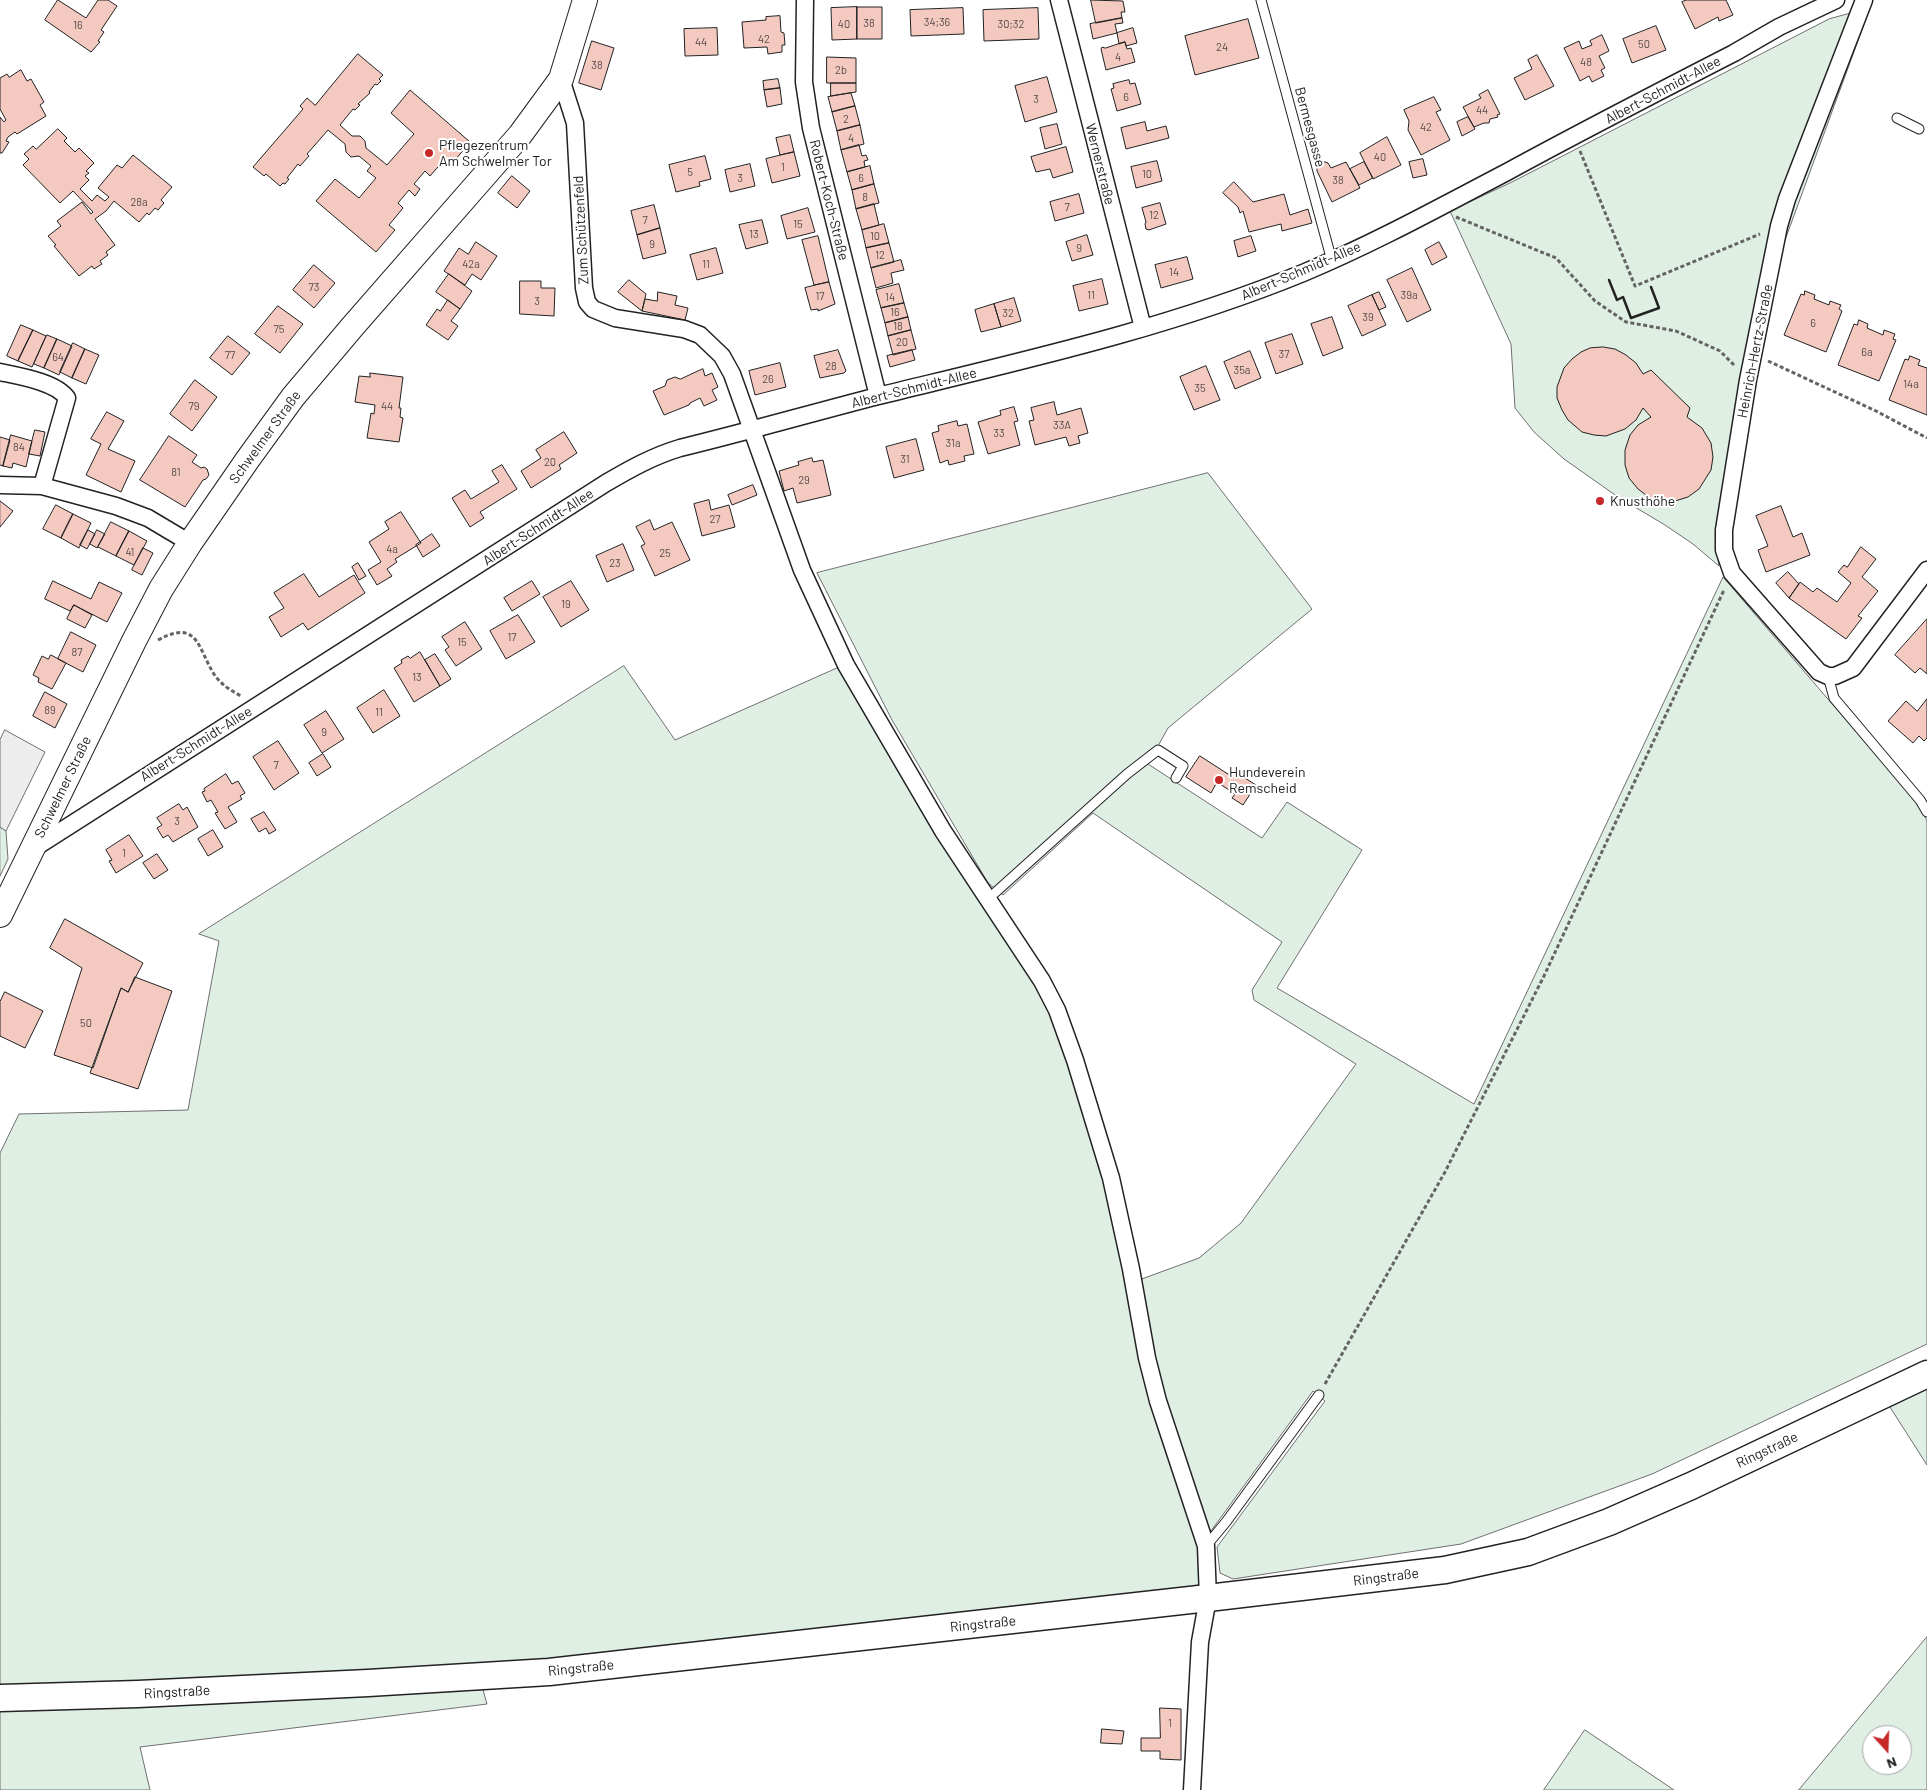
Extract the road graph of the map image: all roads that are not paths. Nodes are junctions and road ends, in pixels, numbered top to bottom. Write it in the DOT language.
graph roads {
  1 [pos="585,0"];
  2 [pos="805,0"];
  3 [pos="1059,0"];
  4 [pos="1261,0"];
  5 [pos="1836,0"];
  6 [pos="1864,0"];
  7 [pos="560,79"];
  8 [pos="1897,118"];
  9 [pos="1919,129"];
  10 [pos="1332,261"];
  11 [pos="1143,328"];
  12 [pos="0,372"];
  13 [pos="878,396"];
  14 [pos="752,430"];
  15 [pos="0,485"];
  16 [pos="42,486"];
  17 [pos="190,543"];
  18 [pos="1927,570"];
  19 [pos="1828,676"];
  20 [pos="1176,778"];
  21 [pos="1927,812"];
  22 [pos="32,849"];
  23 [pos="988,899"];
  24 [pos="0,914"];
  25 [pos="1927,1374"];
  26 [pos="1319,1395"];
  27 [pos="1206,1546"];
  28 [pos="1208,1598"];
  29 [pos="0,1698"];
  30 [pos="1192,1790"];
  1 -- 7 [label="street, Schwelmer Straße"];
  2 -- 13 [label="street, Robert-Koch-Straße"];
  3 -- 11 [label="street, Wernerstraße"];
  4 -- 10 [label="lane, Bermesgasse"];
  5 -- 10 [label="street, Albert-Schmidt-Allee"];
  6 -- 19 [label="street, Heinrich-Hertz-Straße"];
  7 -- 14 [label="street, Zum Schützenfeld"];
  7 -- 17 [label="street, Schwelmer Straße"];
  8 -- 9 [label="lane"];
  10 -- 11 [label="street, Albert-Schmidt-Allee"];
  11 -- 13 [label="street, Albert-Schmidt-Allee"];
  12 -- 16 [label="street"];
  13 -- 14 [label="street, Albert-Schmidt-Allee"];
  14 -- 22 [label="street, Albert-Schmidt-Allee"];
  14 -- 23 [label="street"];
  15 -- 16 [label="street"];
  16 -- 17 [label="street"];
  17 -- 22 [label="street, Schwelmer Straße"];
  18 -- 19 [label="street"];
  19 -- 21 [label="lane"];
  20 -- 23 [label="lane"];
  22 -- 24 [label="street, Schwelmer Straße"];
  23 -- 27 [label="street"];
  25 -- 28 [label="main road, Ringstraße"];
  26 -- 27 [label="lane"];
  27 -- 28 [label="street"];
  28 -- 29 [label="main road, Ringstraße"];
  28 -- 30 [label="street"];
}
